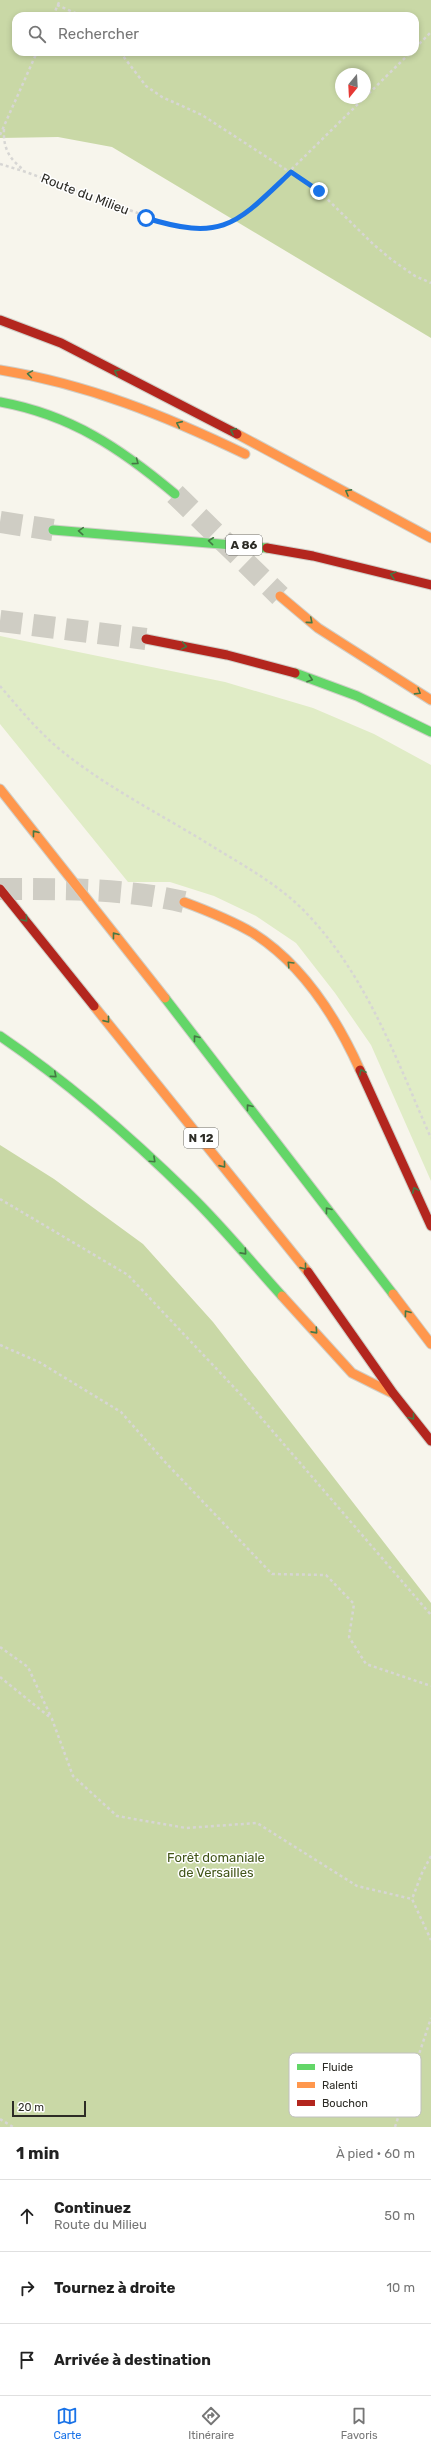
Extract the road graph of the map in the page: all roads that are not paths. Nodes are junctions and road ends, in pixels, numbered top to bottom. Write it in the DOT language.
graph roads {
  1 [pos="0,320"];
  2 [pos="0,370"];
  3 [pos="0,402"];
  4 [pos="253,458"];
  5 [pos="308,483"];
  6 [pos="175,494"];
  7 [pos="53,530"];
  8 [pos="431,539"];
  9 [pos="431,585"];
  10 [pos="280,596"];
  11 [pos="146,639"];
  12 [pos="431,700"];
  13 [pos="431,732"];
  14 [pos="0,789"];
  15 [pos="0,889"];
  16 [pos="184,902"];
  17 [pos="0,1032"];
  18 [pos="0,1036"];
  19 [pos="37,1061"];
  20 [pos="431,1226"];
  21 [pos="431,1344"];
  22 [pos="393,1394"];
  23 [pos="431,1442"];
  8 -- 1 [label="highway, one-way"];
  4 -- 2 [label="highway, one-way"];
  3 -- 6 [label="highway, one-way"];
  5 -- 8 [label="highway"];
  9 -- 7 [label="highway, A 86, one-way"];
  10 -- 12 [label="highway, one-way"];
  11 -- 13 [label="highway, one-way"];
  21 -- 14 [label="highway, one-way"];
  15 -- 22 [label="highway, N 12, one-way"];
  20 -- 16 [label="highway, one-way"];
  17 -- 19 [label="highway"];
  18 -- 19 [label="highway"];
  19 -- 22 [label="highway, one-way"];
  22 -- 23 [label="highway, N 12, one-way"];
}
